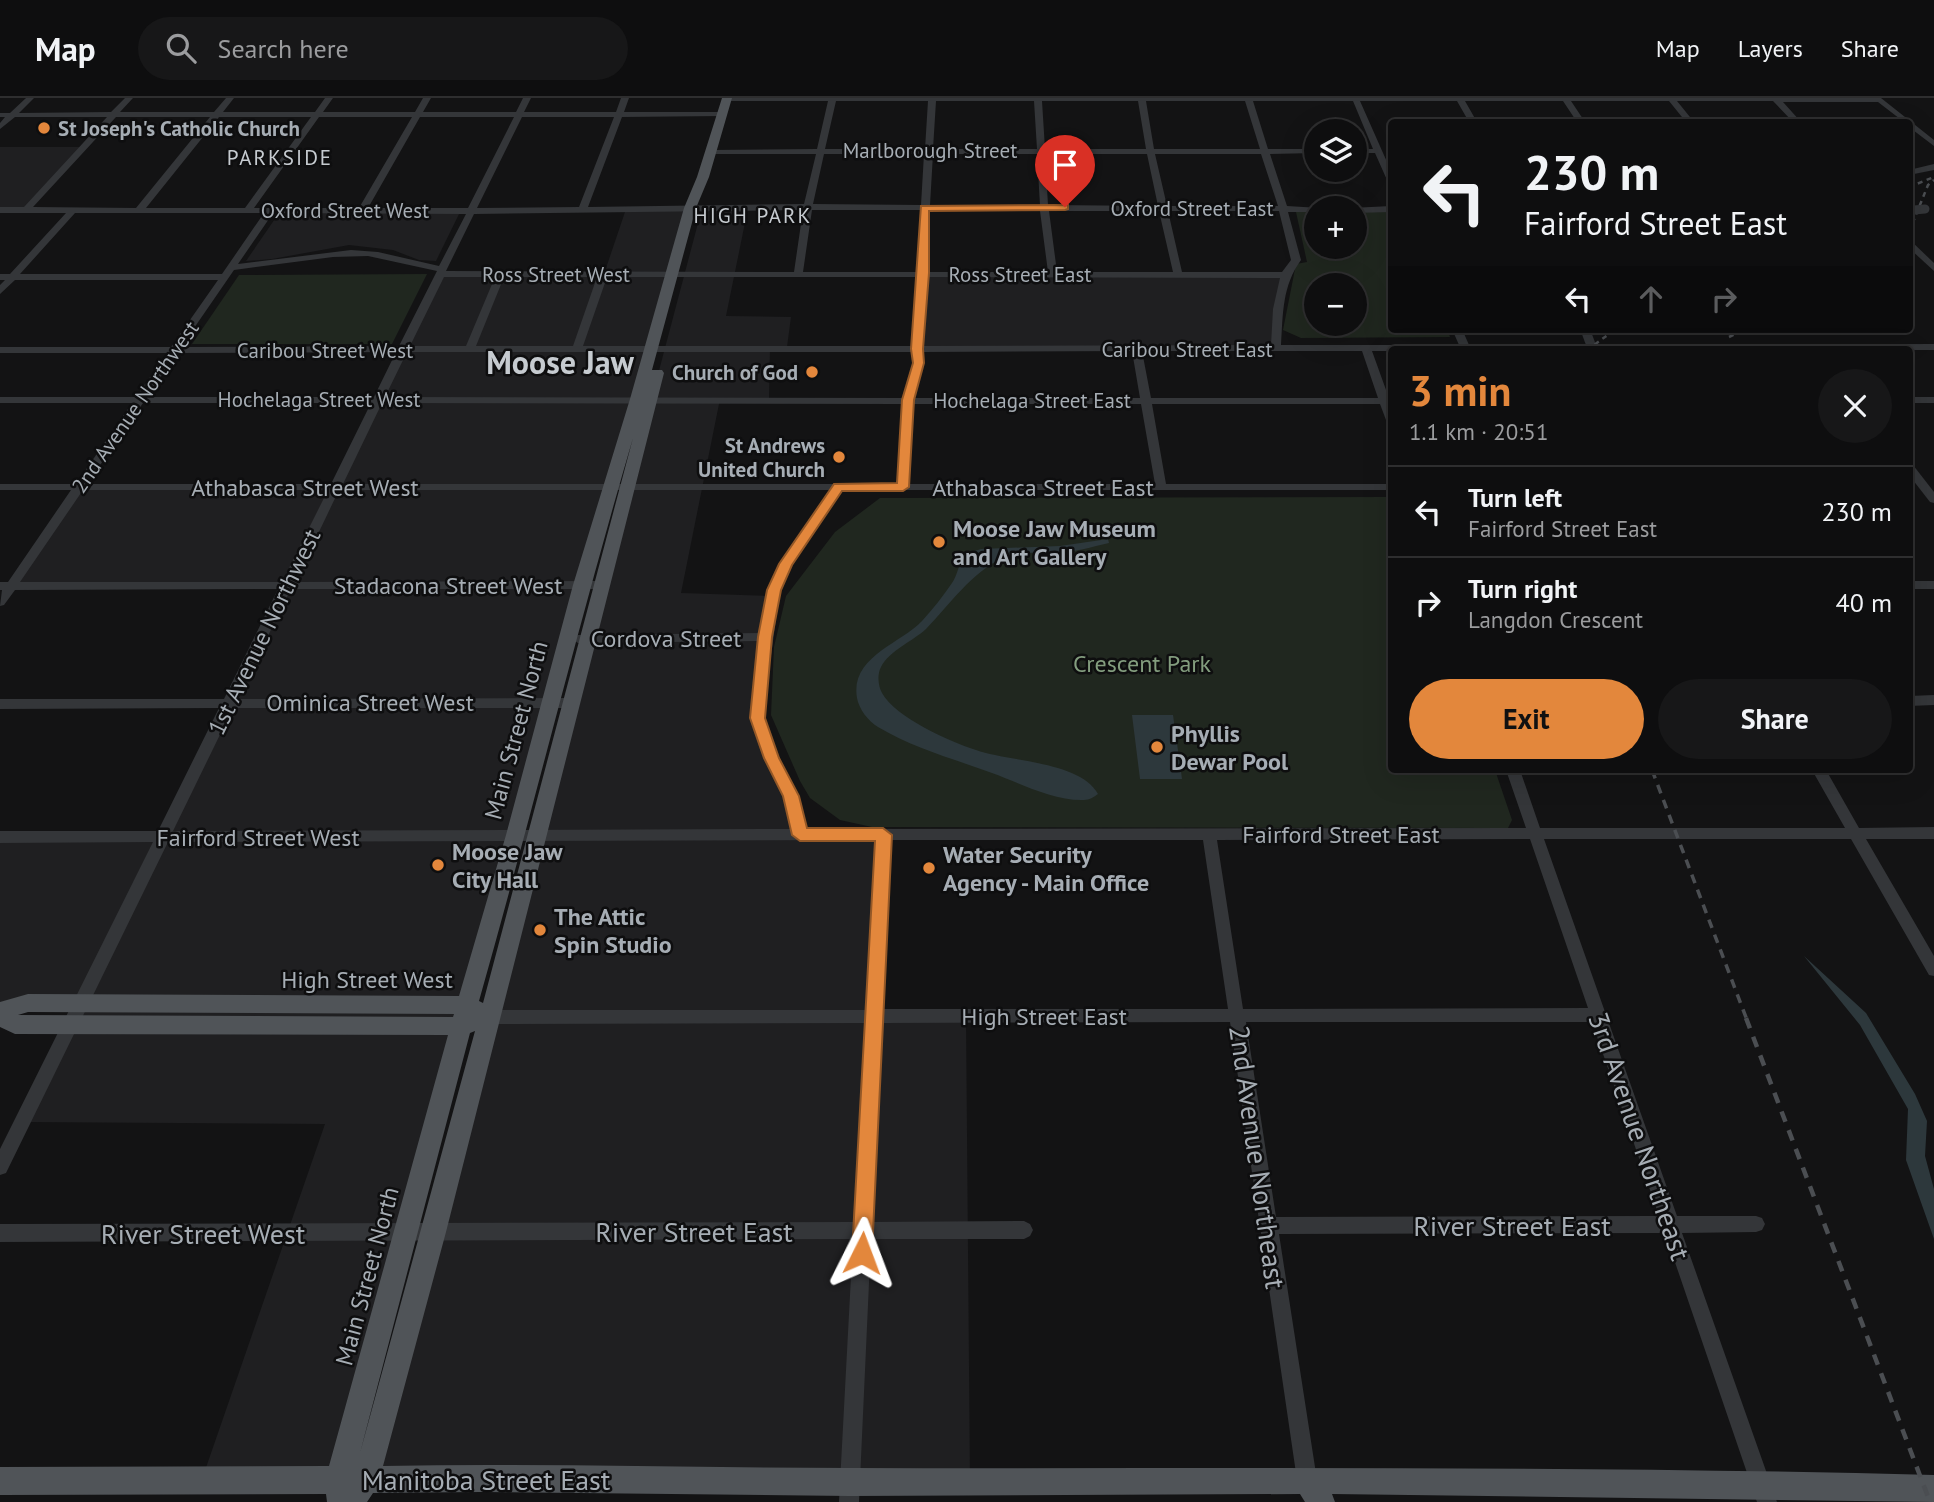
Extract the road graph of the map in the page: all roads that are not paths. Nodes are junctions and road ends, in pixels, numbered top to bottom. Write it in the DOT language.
graph roads {
  1 [pos="30,98"];
  2 [pos="129,98"];
  3 [pos="230,98"];
  4 [pos="329,98"];
  5 [pos="427,98"];
  6 [pos="527,98"];
  7 [pos="625,98"];
  8 [pos="1038,98"];
  9 [pos="1142,98"];
  10 [pos="1249,98"];
  11 [pos="1565,98"];
  12 [pos="727,99"];
  13 [pos="833,99"];
  14 [pos="932,99"];
  15 [pos="1355,99"];
  16 [pos="1460,99"];
  17 [pos="1671,99"];
  18 [pos="1776,99"];
  19 [pos="1879,99"];
  20 [pos="317,114"];
  21 [pos="621,114"];
  22 [pos="723,114"];
  23 [pos="0,115"];
  24 [pos="12,115"];
  25 [pos="114,115"];
  26 [pos="216,115"];
  27 [pos="419,115"];
  28 [pos="519,115"];
  29 [pos="1471,119"];
  30 [pos="1579,119"];
  31 [pos="1688,119"];
  32 [pos="1794,119"];
  33 [pos="1904,119"];
  34 [pos="1913,126"];
  35 [pos="0,127"];
  36 [pos="1934,144"];
  37 [pos="819,150"];
  38 [pos="929,150"];
  39 [pos="1150,150"];
  40 [pos="1040,151"];
  41 [pos="1265,151"];
  42 [pos="1304,151"];
  43 [pos="1367,151"];
  44 [pos="1377,151"];
  45 [pos="711,152"];
  46 [pos="1934,167"];
  47 [pos="1913,172"];
  48 [pos="1388,174"];
  49 [pos="808,207"];
  50 [pos="1044,207"];
  51 [pos="1162,207"];
  52 [pos="696,208"];
  53 [pos="924,208"];
  54 [pos="583,209"];
  55 [pos="1283,209"];
  56 [pos="1304,209"];
  57 [pos="1367,209"];
  58 [pos="1388,209"];
  59 [pos="0,210"];
  60 [pos="26,210"];
  61 [pos="73,210"];
  62 [pos="139,210"];
  63 [pos="248,210"];
  64 [pos="270,211"];
  65 [pos="362,211"];
  66 [pos="472,211"];
  67 [pos="1913,246"];
  68 [pos="1934,268"];
  69 [pos="442,271"];
  70 [pos="228,272"];
  71 [pos="798,273"];
  72 [pos="923,273"];
  73 [pos="501,274"];
  74 [pos="603,274"];
  75 [pos="678,274"];
  76 [pos="1052,274"];
  77 [pos="1178,274"];
  78 [pos="1285,275"];
  79 [pos="0,277"];
  80 [pos="13,277"];
  81 [pos="0,291"];
  82 [pos="1934,346"];
  83 [pos="1913,347"];
  84 [pos="901,349"];
  85 [pos="917,349"];
  86 [pos="1137,349"];
  87 [pos="1276,349"];
  88 [pos="1366,349"];
  89 [pos="1388,349"];
  90 [pos="0,350"];
  91 [pos="174,350"];
  92 [pos="403,350"];
  93 [pos="469,350"];
  94 [pos="577,350"];
  95 [pos="657,350"];
  96 [pos="918,363"];
  97 [pos="379,399"];
  98 [pos="645,399"];
  99 [pos="0,400"];
  100 [pos="140,400"];
  101 [pos="908,400"];
  102 [pos="1913,400"];
  103 [pos="1934,400"];
  104 [pos="1144,401"];
  105 [pos="1385,401"];
  106 [pos="1388,410"];
  107 [pos="1913,471"];
  108 [pos="1160,486"];
  109 [pos="1388,486"];
  110 [pos="1929,486"];
  111 [pos="0,487"];
  112 [pos="79,487"];
  113 [pos="335,487"];
  114 [pos="620,487"];
  115 [pos="838,487"];
  116 [pos="903,487"];
  117 [pos="1934,500"];
  118 [pos="287,585"];
  119 [pos="581,585"];
  120 [pos="602,585"];
  121 [pos="1913,585"];
  122 [pos="1934,585"];
  123 [pos="6,586"];
  124 [pos="0,602"];
  125 [pos="765,637"];
  126 [pos="567,639"];
  127 [pos="588,639"];
  128 [pos="1913,701"];
  129 [pos="1934,701"];
  130 [pos="229,702"];
  131 [pos="551,703"];
  132 [pos="571,703"];
  133 [pos="0,704"];
  134 [pos="1514,773"];
  135 [pos="1821,773"];
  136 [pos="1855,833"];
  137 [pos="1934,833"];
  138 [pos="1209,834"];
  139 [pos="1534,834"];
  140 [pos="516,835"];
  141 [pos="538,835"];
  142 [pos="800,835"];
  143 [pos="883,835"];
  144 [pos="0,837"];
  145 [pos="162,838"];
  146 [pos="1934,970"];
  147 [pos="81,1003"];
  148 [pos="0,1013"];
  149 [pos="464,1015"];
  150 [pos="1237,1015"];
  151 [pos="1598,1015"];
  152 [pos="490,1017"];
  153 [pos="874,1017"];
  154 [pos="70,1025"];
  155 [pos="0,1167"];
  156 [pos="1756,1224"];
  157 [pos="1671,1225"];
  158 [pos="1268,1226"];
  159 [pos="863,1230"];
  160 [pos="1024,1230"];
  161 [pos="434,1232"];
  162 [pos="0,1233"];
  163 [pos="407,1233"];
  164 [pos="0,1481"];
  165 [pos="1934,1489"];
  166 [pos="349,1490"];
  167 [pos="850,1492"];
  168 [pos="1764,1493"];
  169 [pos="1310,1495"];
  1 -- 24 [label="street"];
  2 -- 25 [label="street"];
  3 -- 26 [label="street"];
  4 -- 20 [label="street"];
  5 -- 27 [label="street"];
  6 -- 28 [label="street, 1st Avenue Northwest"];
  7 -- 21 [label="street"];
  8 -- 9 [label="street"];
  8 -- 14 [label="street"];
  8 -- 40 [label="street"];
  9 -- 10 [label="street"];
  9 -- 39 [label="street"];
  10 -- 15 [label="street"];
  10 -- 41 [label="street"];
  11 -- 16 [label="street"];
  11 -- 17 [label="street"];
  11 -- 30 [label="street"];
  12 -- 13 [label="street"];
  12 -- 22 [label="main road, Main Street North"];
  13 -- 14 [label="street"];
  13 -- 37 [label="street"];
  14 -- 38 [label="street"];
  15 -- 16 [label="street"];
  15 -- 44 [label="street"];
  16 -- 29 [label="street"];
  17 -- 18 [label="street"];
  17 -- 31 [label="street"];
  18 -- 19 [label="street"];
  18 -- 32 [label="street"];
  19 -- 33 [label="street"];
  20 -- 26 [label="street"];
  20 -- 27 [label="street"];
  20 -- 63 [label="street"];
  21 -- 22 [label="street"];
  21 -- 28 [label="street"];
  21 -- 54 [label="street"];
  22 -- 45 [label="main road, Main Street North"];
  23 -- 24 [label="street"];
  24 -- 25 [label="street"];
  24 -- 35 [label="street"];
  25 -- 26 [label="street"];
  25 -- 60 [label="street"];
  26 -- 62 [label="street"];
  27 -- 28 [label="street"];
  27 -- 65 [label="street"];
  28 -- 66 [label="street, 1st Avenue Northwest"];
  34 -- 36 [label="street"];
  37 -- 38 [label="street, Marlborough Street"];
  37 -- 45 [label="street, Marlborough Street"];
  37 -- 49 [label="street"];
  38 -- 40 [label="street, Marlborough Street"];
  38 -- 53 [label="street"];
  39 -- 40 [label="street, Marlborough Street"];
  39 -- 41 [label="street, Marlborough Street"];
  39 -- 51 [label="street"];
  40 -- 50 [label="street"];
  41 -- 42 [label="street, Marlborough Street"];
  41 -- 55 [label="street"];
  43 -- 44 [label="street"];
  44 -- 48 [label="street"];
  45 -- 52 [label="main road, Main Street North"];
  46 -- 47 [label="street"];
  49 -- 52 [label="street, Oxford Street East"];
  49 -- 53 [label="street, Oxford Street East"];
  49 -- 71 [label="street"];
  50 -- 51 [label="street, Oxford Street East"];
  50 -- 53 [label="street, Oxford Street East"];
  50 -- 76 [label="street"];
  51 -- 55 [label="street, Oxford Street East"];
  51 -- 77 [label="street"];
  52 -- 54 [label="street, Oxford Street West"];
  52 -- 75 [label="main road, Main Street North"];
  53 -- 72 [label="street"];
  54 -- 66 [label="street, Oxford Street West"];
  55 -- 56 [label="street, Oxford Street East"];
  55 -- 78 [label="street"];
  57 -- 58 [label="street"];
  59 -- 60 [label="street, Oxford Street West"];
  60 -- 61 [label="street, Oxford Street West"];
  61 -- 62 [label="street, Oxford Street West"];
  61 -- 80 [label="street"];
  62 -- 63 [label="street, Oxford Street West"];
  63 -- 64 [label="street, Oxford Street West"];
  64 -- 65 [label="street, Oxford Street West"];
  64 -- 70 [label="street, 2nd Avenue Northwest"];
  65 -- 66 [label="street, Oxford Street West"];
  66 -- 69 [label="street, 1st Avenue Northwest"];
  67 -- 68 [label="street"];
  69 -- 70 [label="street, Ross Street West"];
  69 -- 73 [label="street, Ross Street West"];
  69 -- 92 [label="street, 1st Avenue Northwest"];
  70 -- 80 [label="street, Ross Street West"];
  70 -- 91 [label="street, 2nd Avenue Northwest"];
  71 -- 72 [label="street, Ross Street East"];
  71 -- 75 [label="street, Ross Street East"];
  72 -- 76 [label="street, Ross Street East"];
  72 -- 85 [label="street"];
  73 -- 74 [label="street, Ross Street West"];
  73 -- 93 [label="street"];
  74 -- 75 [label="street, Ross Street West"];
  74 -- 94 [label="street"];
  75 -- 95 [label="main road, Main Street North"];
  76 -- 77 [label="street, Ross Street East"];
  77 -- 78 [label="street, Ross Street East"];
  78 -- 87 [label="street"];
  79 -- 80 [label="street, Ross Street West"];
  80 -- 81 [label="street"];
  82 -- 83 [label="street, Caribou Street East"];
  84 -- 85 [label="street, Caribou Street East"];
  84 -- 95 [label="street, Caribou Street East"];
  84 -- 96 [label="street"];
  85 -- 86 [label="street, Caribou Street East"];
  85 -- 96 [label="street"];
  86 -- 87 [label="street, Caribou Street East"];
  86 -- 104 [label="street"];
  87 -- 88 [label="street, Caribou Street East"];
  88 -- 89 [label="street, Caribou Street East"];
  88 -- 105 [label="street"];
  90 -- 91 [label="street, Caribou Street West"];
  91 -- 92 [label="street, Caribou Street West"];
  91 -- 100 [label="street, 2nd Avenue Northwest"];
  92 -- 93 [label="street, Caribou Street West"];
  92 -- 97 [label="street, 1st Avenue Northwest"];
  93 -- 94 [label="street, Caribou Street West"];
  94 -- 95 [label="street, Caribou Street West"];
  95 -- 98 [label="main road, Main Street North"];
  96 -- 101 [label="street"];
  97 -- 98 [label="street, Hochelaga Street West"];
  97 -- 100 [label="street, Hochelaga Street West"];
  97 -- 113 [label="street, 1st Avenue Northwest"];
  98 -- 101 [label="street, Hochelaga Street East"];
  98 -- 114 [label="main road, Main Street North"];
  99 -- 100 [label="street, Hochelaga Street West"];
  100 -- 112 [label="street, 2nd Avenue Northwest"];
  101 -- 104 [label="street, Hochelaga Street East"];
  101 -- 116 [label="street"];
  102 -- 103 [label="street"];
  104 -- 105 [label="street, Hochelaga Street East"];
  104 -- 108 [label="street"];
  105 -- 106 [label="street"];
  107 -- 110 [label="street"];
  108 -- 109 [label="street, Athabasca Street East"];
  108 -- 116 [label="street, Athabasca Street East"];
  110 -- 117 [label="street"];
  111 -- 112 [label="street, Athabasca Street West"];
  112 -- 113 [label="street, Athabasca Street West"];
  112 -- 123 [label="street, 2nd Avenue Northwest"];
  113 -- 114 [label="street, Athabasca Street West"];
  113 -- 118 [label="street, 1st Avenue Northwest"];
  114 -- 115 [label="street, Athabasca Street East"];
  114 -- 119 [label="main road, Main Street North"];
  114 -- 120 [label="main road, Main Street North"];
  115 -- 116 [label="street, Athabasca Street East"];
  115 -- 125 [label="street"];
  118 -- 119 [label="street, Stadacona Street West"];
  118 -- 123 [label="street, Stadacona Street West"];
  118 -- 130 [label="street, 1st Avenue Northwest"];
  119 -- 120 [label="street, Stadacona Street West"];
  119 -- 126 [label="main road, Main Street North"];
  120 -- 127 [label="main road, Main Street North"];
  121 -- 122 [label="street"];
  123 -- 124 [label="street, 2nd Avenue Northwest"];
  125 -- 127 [label="street, Cordova Street"];
  125 -- 142 [label="street"];
  126 -- 127 [label="street, Cordova Street"];
  126 -- 131 [label="main road, Main Street North"];
  127 -- 132 [label="main road, Main Street North"];
  128 -- 129 [label="street"];
  130 -- 131 [label="street, Ominica Street West"];
  130 -- 133 [label="street, Ominica Street West"];
  130 -- 145 [label="street, 1st Avenue Northwest"];
  131 -- 132 [label="street, Ominica Street West"];
  131 -- 140 [label="main road, Main Street North"];
  132 -- 141 [label="main road, Main Street North"];
  134 -- 139 [label="street, 3rd Avenue Northeast"];
  135 -- 136 [label="street"];
  136 -- 137 [label="street, Fairford Street East"];
  136 -- 139 [label="street, Fairford Street East"];
  136 -- 146 [label="street"];
  138 -- 139 [label="street, Fairford Street East"];
  138 -- 143 [label="street, Fairford Street East"];
  138 -- 150 [label="street, 2nd Avenue Northeast"];
  139 -- 151 [label="street, 3rd Avenue Northeast"];
  140 -- 141 [label="street, Fairford Street East"];
  140 -- 145 [label="street, Fairford Street West"];
  140 -- 149 [label="main road, Main Street North"];
  141 -- 142 [label="street, Fairford Street East"];
  141 -- 152 [label="main road, Main Street North"];
  142 -- 143 [label="street, Fairford Street East"];
  143 -- 153 [label="street"];
  144 -- 145 [label="street, Fairford Street West"];
  145 -- 147 [label="street, 1st Avenue Northwest"];
  147 -- 148 [label="main road, High Street West"];
  147 -- 149 [label="main road, High Street West"];
  147 -- 154 [label="street, 1st Avenue Northwest"];
  148 -- 154 [label="main road, High Street West"];
  149 -- 152 [label="main road, High Street West"];
  149 -- 154 [label="main road, High Street West"];
  149 -- 163 [label="main road, Main Street North"];
  150 -- 151 [label="street, High Street East"];
  150 -- 153 [label="street, High Street East"];
  150 -- 158 [label="street, 2nd Avenue Northeast"];
  151 -- 157 [label="street, 3rd Avenue Northeast"];
  152 -- 153 [label="street, High Street East"];
  152 -- 161 [label="main road, Main Street North"];
  153 -- 159 [label="street"];
  154 -- 155 [label="street, 1st Avenue Northwest"];
  156 -- 157 [label="street, River Street East"];
  157 -- 158 [label="street, River Street East"];
  157 -- 168 [label="street, 3rd Avenue Northeast"];
  158 -- 169 [label="street, 2nd Avenue Northeast"];
  159 -- 160 [label="street, River Street East"];
  159 -- 161 [label="street, River Street East"];
  159 -- 167 [label="street"];
  161 -- 163 [label="street, River Street East"];
  161 -- 166 [label="main road, Main Street North"];
  162 -- 163 [label="street, River Street West"];
  163 -- 166 [label="main road, Main Street North"];
  164 -- 166 [label="main road, Manitoba Street East"];
  165 -- 168 [label="main road, Manitoba Street East"];
  166 -- 167 [label="main road, Manitoba Street East"];
  167 -- 169 [label="main road, Manitoba Street East"];
  168 -- 169 [label="main road, Manitoba Street East"];
}
